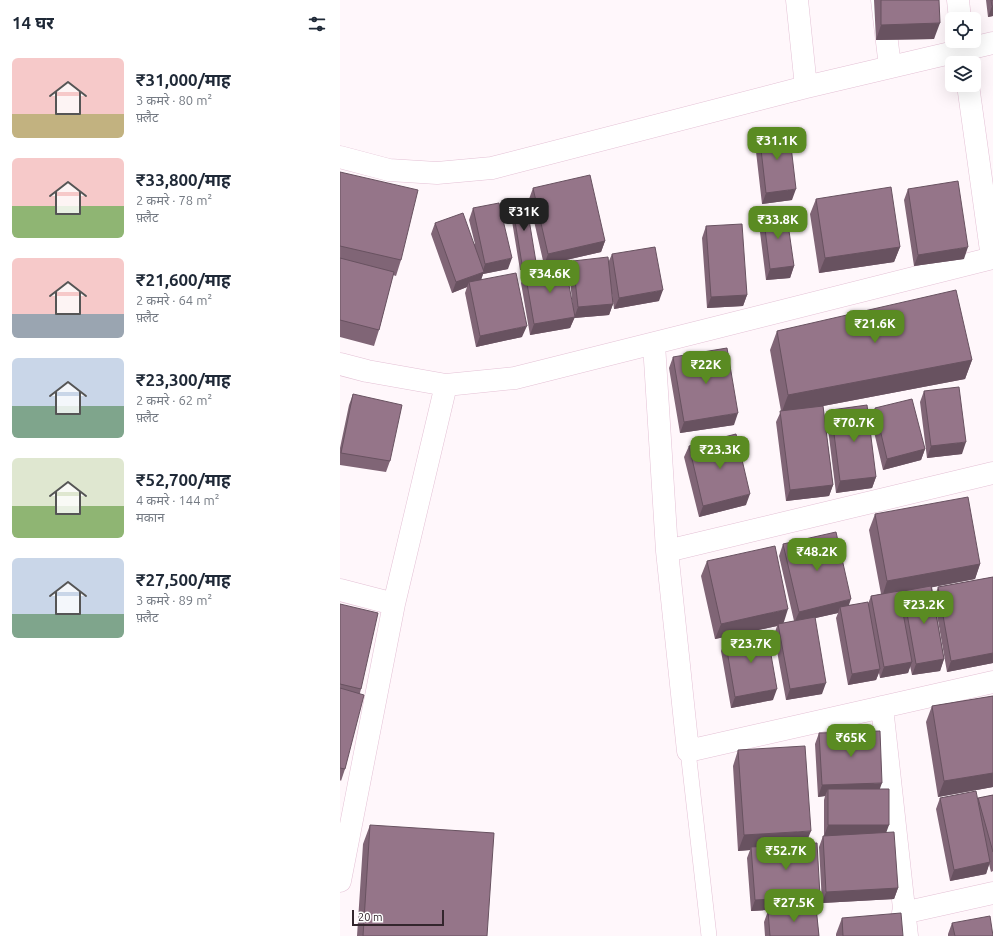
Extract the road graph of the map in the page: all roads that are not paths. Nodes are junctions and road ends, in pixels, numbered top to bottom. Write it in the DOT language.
graph roads {
  1 [pos="797,0"];
  2 [pos="882,0"];
  3 [pos="958,0"];
  4 [pos="959,12"];
  5 [pos="993,43"];
  6 [pos="963,51"];
  7 [pos="890,67"];
  8 [pos="806,87"];
  9 [pos="969,92"];
  10 [pos="340,157"];
  11 [pos="993,258"];
  12 [pos="654,344"];
  13 [pos="340,364"];
  14 [pos="446,386"];
  15 [pos="993,473"];
  16 [pos="667,551"];
  17 [pos="340,590"];
  18 [pos="394,604"];
  19 [pos="993,682"];
  20 [pos="882,707"];
  21 [pos="688,751"];
  22 [pos="348,794"];
  23 [pos="340,881"];
  24 [pos="993,893"];
  25 [pos="904,914"];
  26 [pos="709,936"];
  27 [pos="907,936"];
  1 -- 8 [label="street"];
  2 -- 7 [label="street"];
  3 -- 4 [label="street"];
  5 -- 6 [label="street"];
  6 -- 7 [label="street"];
  7 -- 8 [label="street"];
  8 -- 10 [label="street"];
  9 -- 11 [label="street"];
  11 -- 12 [label="street"];
  12 -- 14 [label="street"];
  12 -- 16 [label="street"];
  13 -- 14 [label="street"];
  14 -- 18 [label="street"];
  15 -- 16 [label="street"];
  16 -- 21 [label="street"];
  17 -- 18 [label="street"];
  18 -- 22 [label="street"];
  19 -- 20 [label="street"];
  20 -- 21 [label="street"];
  20 -- 25 [label="street"];
  21 -- 26 [label="lane"];
  22 -- 23 [label="street"];
  24 -- 25 [label="street"];
  25 -- 27 [label="street"];
}
